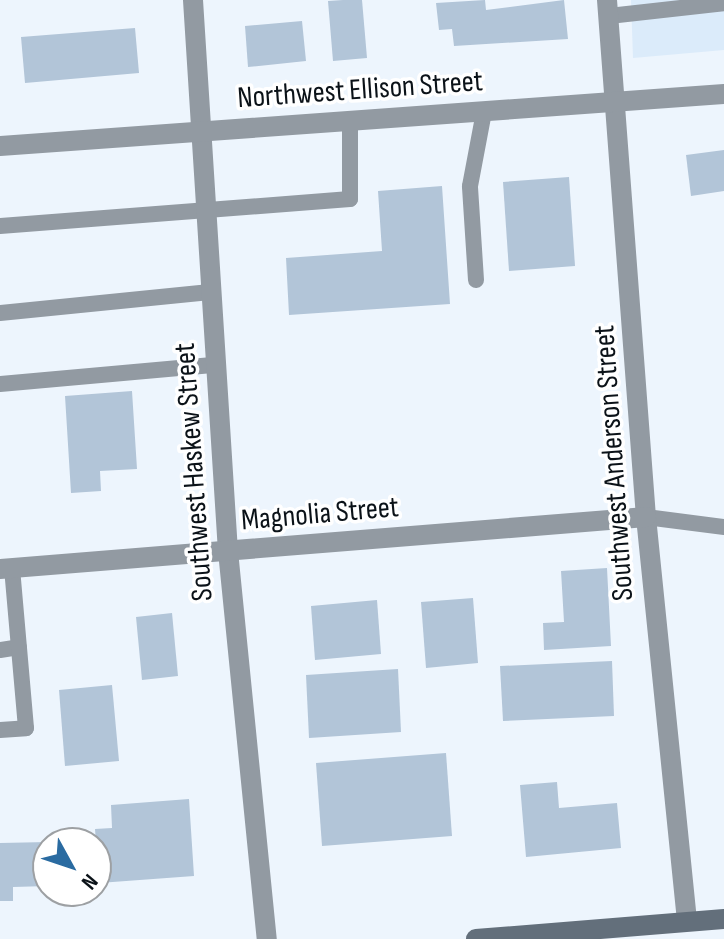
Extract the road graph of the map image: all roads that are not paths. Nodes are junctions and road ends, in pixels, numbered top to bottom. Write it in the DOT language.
graph roads {
  1 [pos="193,0"];
  2 [pos="724,3"];
  3 [pos="608,8"];
  4 [pos="724,94"];
  5 [pos="618,103"];
  6 [pos="484,112"];
  7 [pos="350,120"];
  8 [pos="199,130"];
  9 [pos="0,146"];
  10 [pos="204,207"];
  11 [pos="0,226"];
  12 [pos="476,280"];
  13 [pos="210,292"];
  14 [pos="0,313"];
  15 [pos="215,365"];
  16 [pos="0,384"];
  17 [pos="646,517"];
  18 [pos="724,527"];
  19 [pos="228,551"];
  20 [pos="6,569"];
  21 [pos="19,647"];
  22 [pos="0,650"];
  23 [pos="0,730"];
  24 [pos="724,919"];
  25 [pos="687,921"];
  26 [pos="267,939"];
  27 [pos="476,939"];
  1 -- 8 [label="street, Southwest Haskew Street"];
  2 -- 3 [label="lane"];
  3 -- 5 [label="street, Southwest Anderson Street"];
  4 -- 5 [label="street, Northwest Ellison Street"];
  5 -- 6 [label="street, Northwest Ellison Street"];
  5 -- 17 [label="street, Southwest Anderson Street"];
  6 -- 7 [label="street, Northwest Ellison Street"];
  6 -- 12 [label="lane"];
  7 -- 8 [label="street, Northwest Ellison Street"];
  7 -- 10 [label="lane"];
  8 -- 9 [label="street, Northwest Ellison Street"];
  8 -- 10 [label="street, Southwest Haskew Street"];
  10 -- 11 [label="lane"];
  10 -- 13 [label="street, Southwest Haskew Street"];
  13 -- 14 [label="lane"];
  13 -- 15 [label="street, Southwest Haskew Street"];
  15 -- 16 [label="lane"];
  15 -- 19 [label="street, Southwest Haskew Street"];
  17 -- 18 [label="lane"];
  17 -- 19 [label="street, Magnolia Street"];
  17 -- 25 [label="street, Southwest Anderson Street"];
  19 -- 20 [label="street, Magnolia Street"];
  19 -- 26 [label="street, Southwest Haskew Street"];
  20 -- 21 [label="lane"];
  21 -- 22 [label="lane"];
  21 -- 23 [label="lane"];
  24 -- 25 [label="main road"];
  25 -- 27 [label="main road"];
}
